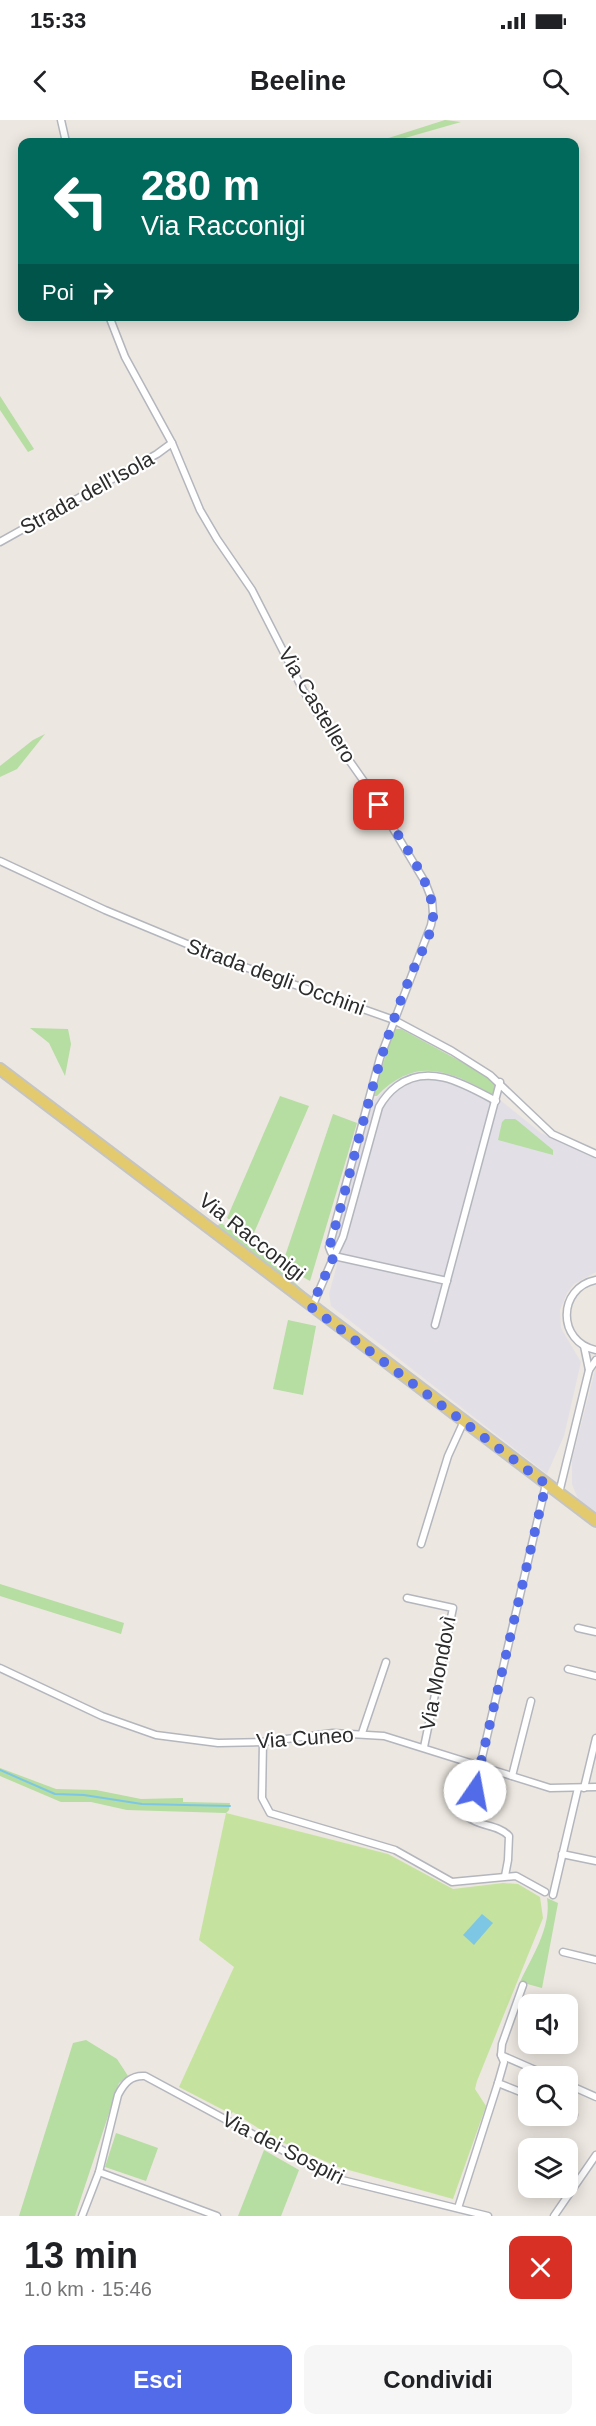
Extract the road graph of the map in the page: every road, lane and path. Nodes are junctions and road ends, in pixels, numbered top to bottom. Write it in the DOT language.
graph roads {
  1 [pos="61,120"];
  2 [pos="65,138"];
  3 [pos="111,321"];
  4 [pos="172,443"];
  5 [pos="0,542"];
  6 [pos="0,861"];
  7 [pos="394,1020"];
  8 [pos="0,1069"];
  9 [pos="500,1082"];
  10 [pos="496,1101"];
  11 [pos="596,1154"];
  12 [pos="334,1256"];
  13 [pos="596,1280"];
  14 [pos="447,1281"];
  15 [pos="311,1307"];
  16 [pos="435,1325"];
  17 [pos="584,1346"];
  18 [pos="596,1350"];
  19 [pos="596,1360"];
  20 [pos="589,1370"];
  21 [pos="464,1421"];
  22 [pos="546,1484"];
  23 [pos="559,1493"];
  24 [pos="596,1521"];
  25 [pos="421,1544"];
  26 [pos="407,1598"];
  27 [pos="578,1628"];
  28 [pos="596,1632"];
  29 [pos="386,1662"];
  30 [pos="0,1668"];
  31 [pos="568,1669"];
  32 [pos="596,1676"];
  33 [pos="531,1701"];
  34 [pos="362,1733"];
  35 [pos="596,1738"];
  36 [pos="263,1742"];
  37 [pos="424,1747"];
  38 [pos="482,1766"];
  39 [pos="512,1776"];
  40 [pos="596,1787"];
  41 [pos="581,1788"];
  42 [pos="562,1854"];
  43 [pos="596,1861"];
  44 [pos="505,1876"];
  45 [pos="544,1892"];
  46 [pos="553,1895"];
  47 [pos="563,1952"];
  48 [pos="596,1960"];
  49 [pos="523,1985"];
  50 [pos="501,2055"];
  51 [pos="526,2066"];
  52 [pos="498,2083"];
  53 [pos="578,2089"];
  54 [pos="518,2091"];
  55 [pos="596,2097"];
  56 [pos="596,2155"];
  57 [pos="99,2172"];
  58 [pos="458,2208"];
  59 [pos="82,2216"];
  60 [pos="217,2216"];
  61 [pos="488,2216"];
  62 [pos="554,2216"];
  1 -- 2 [label="street"];
  3 -- 4 [label="street, Via Castellero"];
  4 -- 5 [label="street, Strada dell'Isola"];
  4 -- 7 [label="street, Via Castellero"];
  6 -- 7 [label="street, Strada degli Occhini"];
  7 -- 9 [label="street, Strada degli Occhini"];
  7 -- 12 [label="street, Via Castellero"];
  8 -- 15 [label="main road, Via Racconigi"];
  9 -- 10 [label="street"];
  9 -- 11 [label="street, Strada degli Occhini"];
  10 -- 12 [label="street"];
  10 -- 14 [label="street"];
  12 -- 14 [label="street"];
  12 -- 15 [label="street, Via Castellero"];
  13 -- 17 [label="street"];
  14 -- 16 [label="street"];
  15 -- 21 [label="main road, Via Racconigi"];
  17 -- 18 [label="street"];
  17 -- 20 [label="street"];
  19 -- 20 [label="street"];
  20 -- 23 [label="street"];
  21 -- 22 [label="main road, Via Racconigi"];
  21 -- 25 [label="street"];
  22 -- 23 [label="main road, Via Racconigi"];
  22 -- 38 [label="street"];
  23 -- 24 [label="main road, Via Racconigi"];
  26 -- 37 [label="street, Via Mondovì"];
  27 -- 28 [label="street"];
  29 -- 34 [label="street"];
  30 -- 36 [label="street, Via Cuneo"];
  31 -- 32 [label="street"];
  33 -- 39 [label="street"];
  34 -- 36 [label="street, Via Cuneo"];
  34 -- 37 [label="street, Via Cuneo"];
  35 -- 41 [label="street"];
  36 -- 44 [label="street"];
  37 -- 38 [label="street, Via Cuneo"];
  38 -- 39 [label="street, Via Cuneo"];
  38 -- 44 [label="street"];
  39 -- 41 [label="street, Via Cuneo"];
  40 -- 41 [label="street, Via Cuneo"];
  41 -- 42 [label="street"];
  42 -- 43 [label="street"];
  42 -- 46 [label="street"];
  44 -- 45 [label="street"];
  47 -- 48 [label="street"];
  49 -- 50 [label="street"];
  50 -- 51 [label="street"];
  50 -- 52 [label="street"];
  52 -- 54 [label="street"];
  52 -- 58 [label="street"];
  53 -- 55 [label="street"];
  56 -- 62 [label="street"];
  57 -- 58 [label="street, Via dei Sospiri"];
  57 -- 59 [label="street"];
  57 -- 60 [label="street"];
  58 -- 61 [label="street, Via dei Sospiri"];
}
